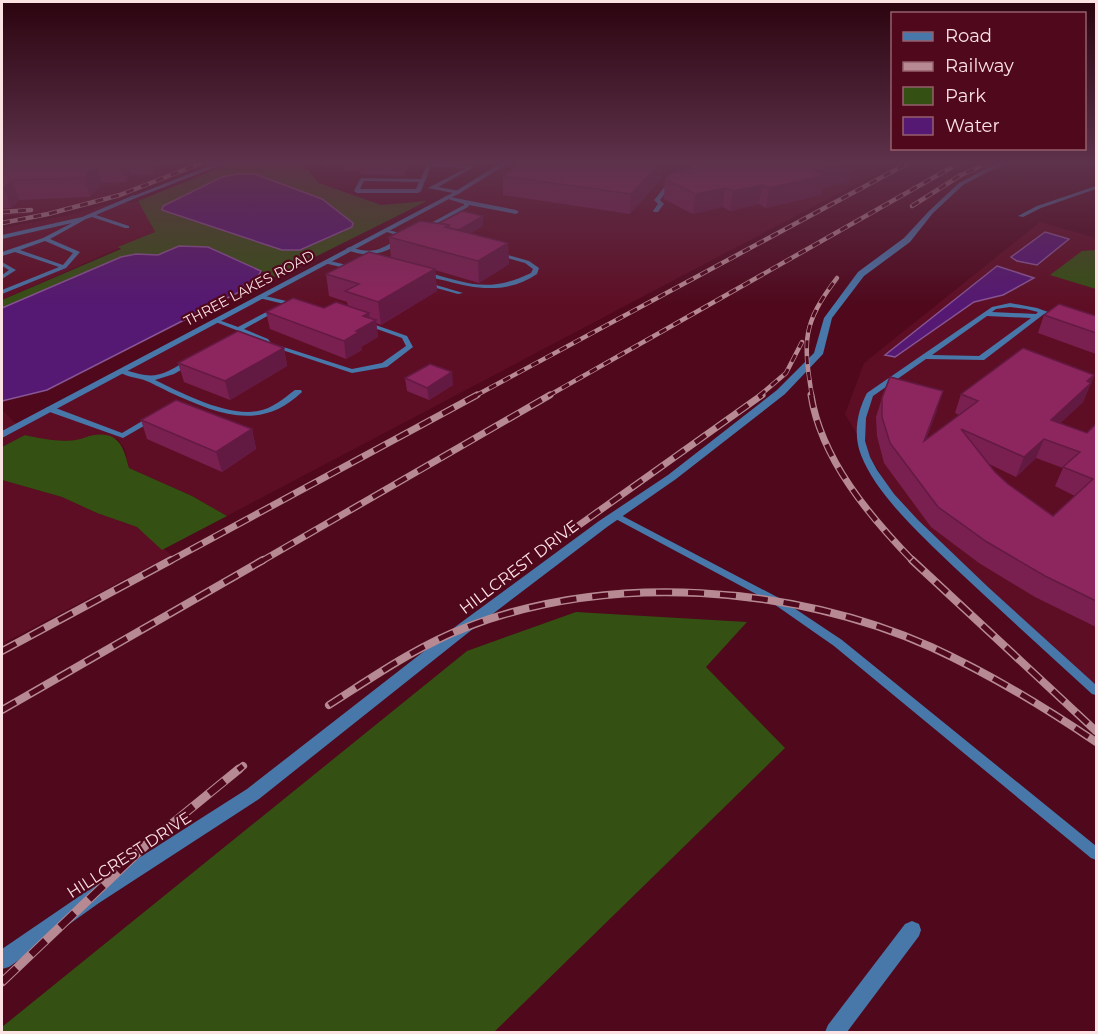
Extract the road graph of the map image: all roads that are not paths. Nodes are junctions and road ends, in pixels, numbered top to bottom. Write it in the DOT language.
graph roads {
  1 [pos="103,210"];
  2 [pos="423,210"];
  3 [pos="458,210"];
  4 [pos="506,210"];
  5 [pos="932,210"];
  6 [pos="1032,210"];
  7 [pos="516,212"];
  8 [pos="92,215"];
  9 [pos="1021,216"];
  10 [pos="84,218"];
  11 [pos="433,224"];
  12 [pos="127,227"];
  13 [pos="386,230"];
  14 [pos="402,235"];
  15 [pos="2,237"];
  16 [pos="413,237"];
  17 [pos="45,239"];
  18 [pos="13,249"];
  19 [pos="349,249"];
  20 [pos="493,253"];
  21 [pos="2,254"];
  22 [pos="364,254"];
  23 [pos="380,261"];
  24 [pos="326,262"];
  25 [pos="2,264"];
  26 [pos="64,267"];
  27 [pos="362,268"];
  28 [pos="418,271"];
  29 [pos="2,277"];
  30 [pos="416,281"];
  31 [pos="2,292"];
  32 [pos="460,293"];
  33 [pos="261,297"];
  34 [pos="288,302"];
  35 [pos="307,307"];
  36 [pos="1040,314"];
  37 [pos="355,320"];
  38 [pos="1068,320"];
  39 [pos="216,321"];
  40 [pos="239,329"];
  41 [pos="201,356"];
  42 [pos="925,357"];
  43 [pos="122,371"];
  44 [pos="147,379"];
  45 [pos="298,392"];
  46 [pos="50,409"];
  47 [pos="155,418"];
  48 [pos="2,435"];
  49 [pos="615,515"];
  50 [pos="1096,691"];
  51 [pos="1096,854"];
  52 [pos="912,930"];
  53 [pos="2,960"];
  54 [pos="834,1032"];
  1 -- 8 [label="lane"];
  2 -- 13 [label="street, THREE LAKES ROAD"];
  3 -- 11 [label="lane"];
  4 -- 7 [label="lane"];
  5 -- 49 [label="street, HILLCREST DRIVE"];
  6 -- 9 [label="lane"];
  8 -- 10 [label="lane"];
  8 -- 12 [label="lane"];
  10 -- 15 [label="lane"];
  10 -- 17 [label="lane"];
  13 -- 14 [label="lane"];
  13 -- 19 [label="street, THREE LAKES ROAD"];
  14 -- 16 [label="lane"];
  14 -- 22 [label="lane"];
  17 -- 18 [label="lane"];
  17 -- 26 [label="lane"];
  18 -- 21 [label="lane"];
  18 -- 26 [label="lane"];
  19 -- 22 [label="lane"];
  19 -- 24 [label="street, THREE LAKES ROAD"];
  20 -- 28 [label="lane"];
  22 -- 23 [label="lane"];
  24 -- 27 [label="lane"];
  24 -- 33 [label="street, THREE LAKES ROAD"];
  25 -- 29 [label="lane"];
  26 -- 31 [label="lane"];
  30 -- 32 [label="lane"];
  33 -- 34 [label="lane"];
  33 -- 39 [label="street, THREE LAKES ROAD"];
  34 -- 35 [label="lane"];
  34 -- 40 [label="lane"];
  36 -- 38 [label="lane"];
  36 -- 42 [label="lane"];
  36 -- 42 [label="lane"];
  37 -- 40 [label="lane"];
  39 -- 40 [label="lane"];
  39 -- 43 [label="street, THREE LAKES ROAD"];
  41 -- 44 [label="lane"];
  42 -- 50 [label="lane"];
  43 -- 44 [label="lane"];
  43 -- 46 [label="street, THREE LAKES ROAD"];
  44 -- 45 [label="lane"];
  46 -- 47 [label="lane"];
  46 -- 48 [label="street, THREE LAKES ROAD"];
  49 -- 51 [label="lane"];
  49 -- 53 [label="street, HILLCREST DRIVE"];
  52 -- 54 [label="street"];
}
